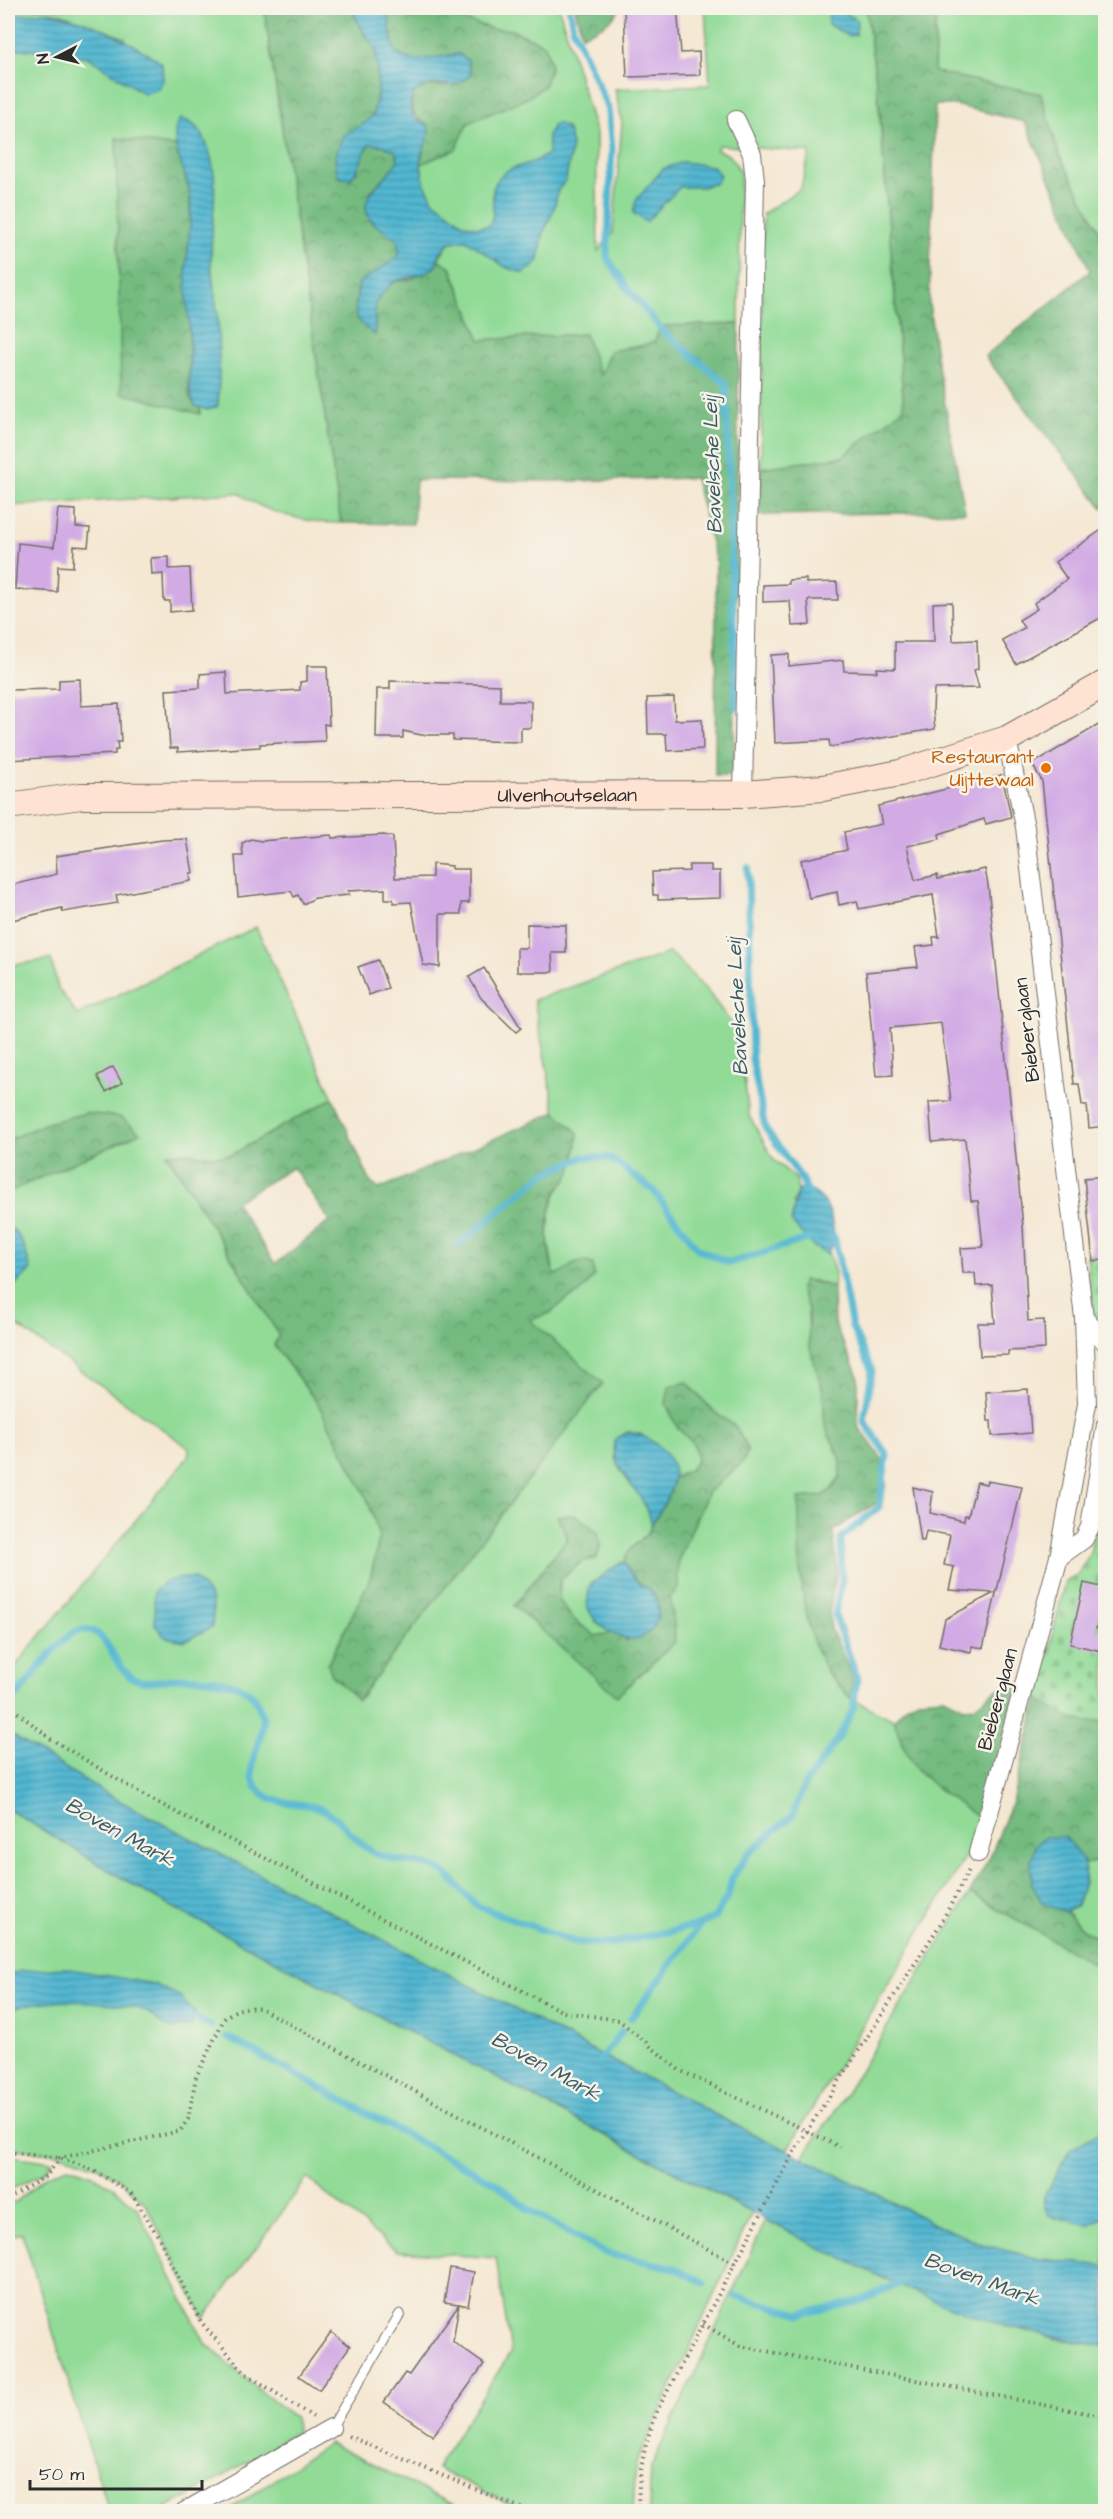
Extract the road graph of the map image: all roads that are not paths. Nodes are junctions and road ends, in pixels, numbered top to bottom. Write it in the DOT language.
graph roads {
  1 [pos="736,120"];
  2 [pos="1106,683"];
  3 [pos="1007,739"];
  4 [pos="743,794"];
  5 [pos="8,806"];
  6 [pos="1084,1318"];
  7 [pos="1106,1343"];
  8 [pos="1106,1425"];
  9 [pos="1059,1557"];
  10 [pos="978,1853"];
  11 [pos="400,2314"];
  12 [pos="330,2428"];
  13 [pos="184,2511"];
  1 -- 4 [label="street"];
  2 -- 3 [label="main road, Ulvenhoutselaan"];
  3 -- 4 [label="main road, Ulvenhoutselaan"];
  3 -- 6 [label="street, Bieberglaan"];
  4 -- 5 [label="main road, Ulvenhoutselaan"];
  6 -- 7 [label="street"];
  6 -- 9 [label="street, Bieberglaan"];
  8 -- 9 [label="street"];
  9 -- 10 [label="street, Bieberglaan"];
  11 -- 12 [label="lane"];
  12 -- 13 [label="street"];
}
